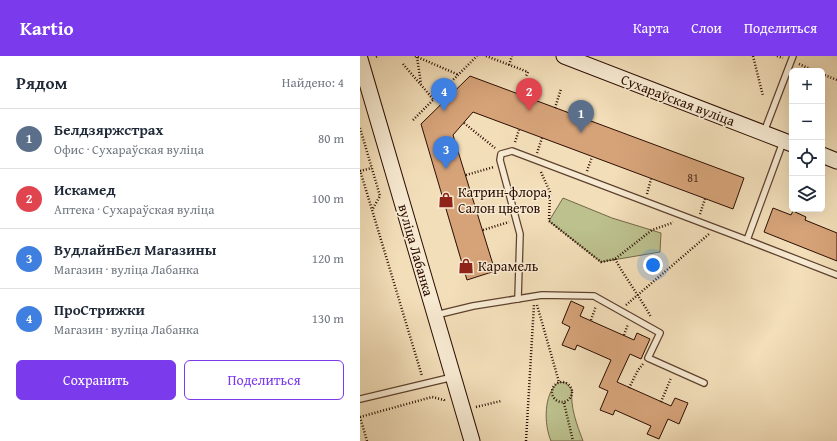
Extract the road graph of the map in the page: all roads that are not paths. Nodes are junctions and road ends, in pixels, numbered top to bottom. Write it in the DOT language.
graph roads {
  1 [pos="372,56"];
  2 [pos="564,56"];
  3 [pos="792,58"];
  4 [pos="360,60"];
  5 [pos="763,133"];
  6 [pos="788,143"];
  7 [pos="825,157"];
  8 [pos="837,161"];
  9 [pos="747,240"];
  10 [pos="837,275"];
  11 [pos="518,299"];
  12 [pos="435,315"];
  13 [pos="453,376"];
  14 [pos="704,383"];
  15 [pos="360,399"];
  16 [pos="472,441"];
  1 -- 4 [label="main road"];
  2 -- 5 [label="main road, Сухараўская вуліца"];
  3 -- 5 [label="lane"];
  4 -- 12 [label="main road, вуліца Лабанка"];
  5 -- 6 [label="main road, Сухараўская вуліца"];
  6 -- 9 [label="lane"];
  7 -- 8 [label="main road"];
  9 -- 10 [label="lane"];
  9 -- 11 [label="lane"];
  11 -- 12 [label="lane"];
  11 -- 14 [label="lane"];
  12 -- 13 [label="main road, вуліца Лабанка"];
  13 -- 15 [label="lane"];
  13 -- 16 [label="main road, вуліца Лабанка"];
}
